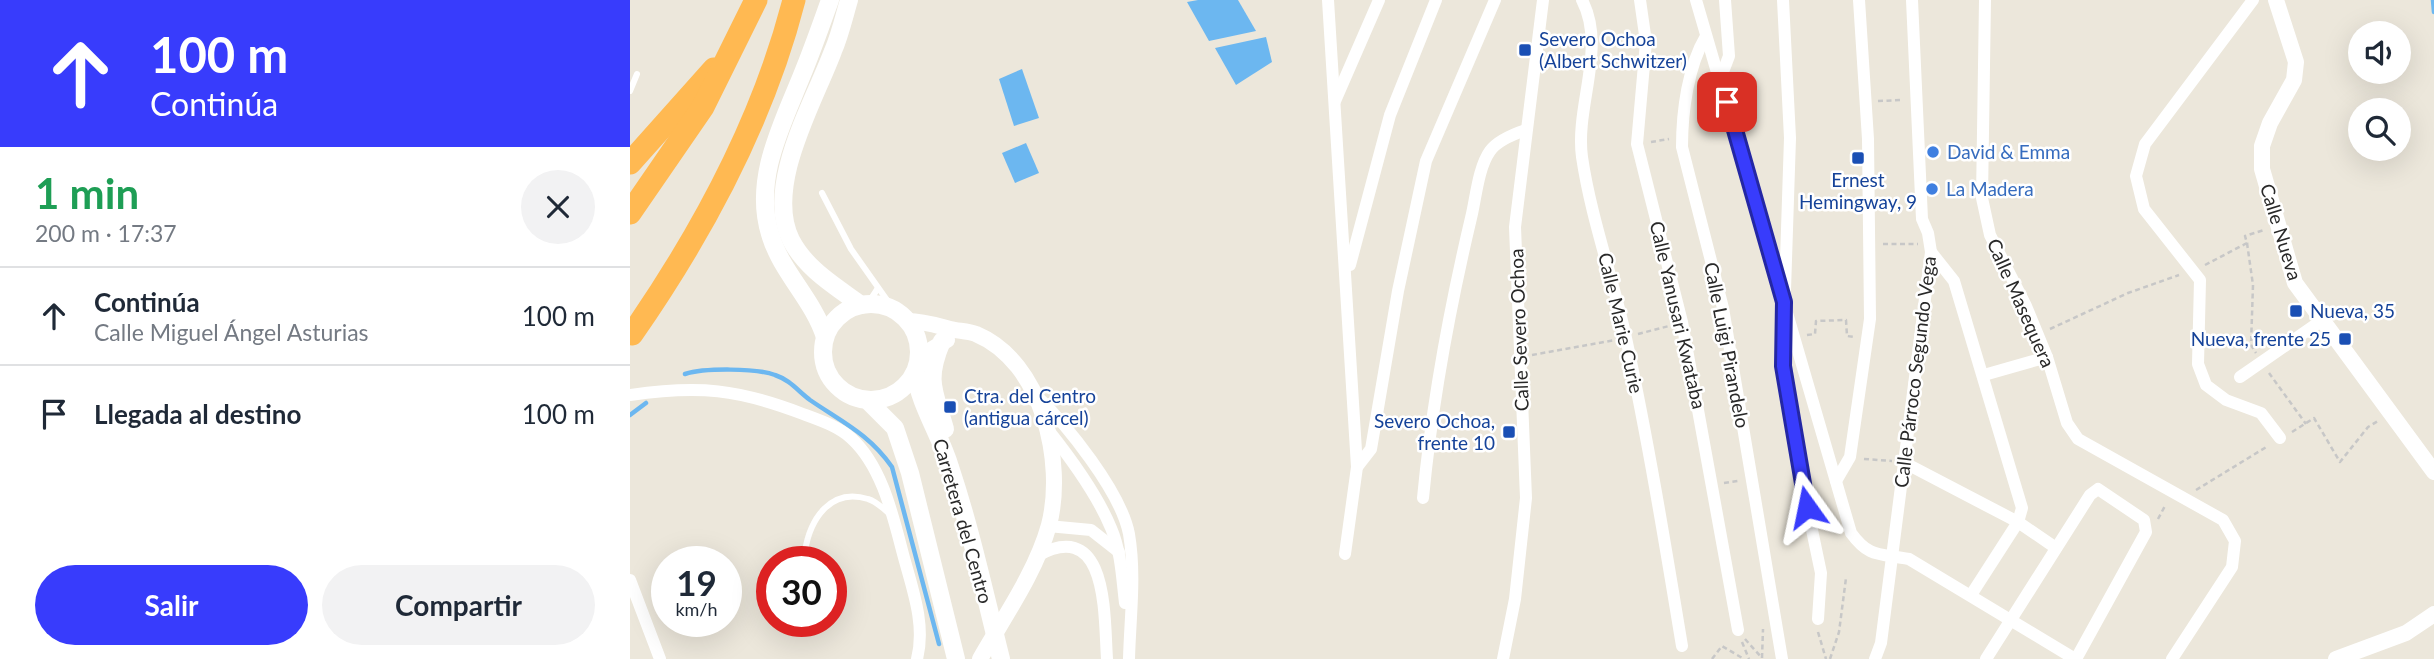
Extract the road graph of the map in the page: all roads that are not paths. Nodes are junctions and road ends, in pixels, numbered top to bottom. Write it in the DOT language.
graph roads {
  1 [pos="756,0"];
  2 [pos="794,0"];
  3 [pos="830,0"];
  4 [pos="849,0"];
  5 [pos="1328,0"];
  6 [pos="1379,0"];
  7 [pos="1436,0"];
  8 [pos="1495,0"];
  9 [pos="1543,0"];
  10 [pos="1582,0"];
  11 [pos="1640,0"];
  12 [pos="1696,0"];
  13 [pos="1725,0"];
  14 [pos="1783,0"];
  15 [pos="1859,0"];
  16 [pos="1912,0"];
  17 [pos="1985,0"];
  18 [pos="2253,0"];
  19 [pos="2276,0"];
  20 [pos="1706,36"];
  21 [pos="738,43"];
  22 [pos="637,74"];
  23 [pos="1721,77"];
  24 [pos="630,90"];
  25 [pos="1333,105"];
  26 [pos="1526,130"];
  27 [pos="630,163"];
  28 [pos="822,193"];
  29 [pos="630,213"];
  30 [pos="1930,248"];
  31 [pos="1347,276"];
  32 [pos="878,288"];
  33 [pos="1784,302"];
  34 [pos="864,305"];
  35 [pos="894,310"];
  36 [pos="908,321"];
  37 [pos="2321,321"];
  38 [pos="632,334"];
  39 [pos="976,334"];
  40 [pos="825,337"];
  41 [pos="942,341"];
  42 [pos="2047,357"];
  43 [pos="917,364"];
  44 [pos="1984,374"];
  45 [pos="2240,377"];
  46 [pos="1034,393"];
  47 [pos="630,395"];
  48 [pos="867,400"];
  49 [pos="1047,428"];
  50 [pos="2280,438"];
  51 [pos="947,457"];
  52 [pos="1905,463"];
  53 [pos="1357,467"];
  54 [pos="2434,472"];
  55 [pos="1836,481"];
  56 [pos="1423,498"];
  57 [pos="893,516"];
  58 [pos="2018,522"];
  59 [pos="1048,526"];
  60 [pos="806,546"];
  61 [pos="2056,548"];
  62 [pos="1118,551"];
  63 [pos="1345,554"];
  64 [pos="1891,555"];
  65 [pos="1037,556"];
  66 [pos="1132,577"];
  67 [pos="630,580"];
  68 [pos="1971,595"];
  69 [pos="2434,614"];
  70 [pos="1818,619"];
  71 [pos="2010,619"];
  72 [pos="1738,630"];
  73 [pos="1129,632"];
  74 [pos="1682,646"];
  75 [pos="1001,658"];
  76 [pos="660,659"];
  77 [pos="917,659"];
  78 [pos="956,659"];
  79 [pos="980,659"];
  80 [pos="1107,659"];
  81 [pos="1129,659"];
  82 [pos="1503,659"];
  83 [pos="1782,659"];
  84 [pos="1875,659"];
  85 [pos="1986,659"];
  86 [pos="2075,659"];
  87 [pos="2172,659"];
  88 [pos="2336,659"];
  1 -- 21 [label="highway"];
  2 -- 38 [label="highway"];
  3 -- 40 [label="main road"];
  4 -- 34 [label="main road"];
  5 -- 25 [label="street"];
  6 -- 25 [label="street"];
  7 -- 31 [label="street"];
  8 -- 53 [label="street"];
  9 -- 26 [label="street, Calle Severo Ochoa"];
  10 -- 74 [label="street, Calle Marie Curie"];
  11 -- 72 [label="street, Calle Yanusari Kwataba"];
  12 -- 20 [label="street"];
  13 -- 23 [label="street"];
  14 -- 33 [label="street"];
  15 -- 55 [label="street"];
  16 -- 30 [label="street, Calle Párroco Segundo Vega"];
  17 -- 42 [label="street, Calle Masequera"];
  18 -- 50 [label="street"];
  19 -- 37 [label="street, Calle Nueva"];
  20 -- 23 [label="street"];
  20 -- 83 [label="street, Calle Luigi Pirandelo"];
  21 -- 27 [label="highway"];
  21 -- 29 [label="highway"];
  22 -- 24 [label="lane"];
  23 -- 33 [label="street"];
  25 -- 31 [label="street"];
  26 -- 56 [label="street"];
  26 -- 82 [label="street, Calle Severo Ochoa"];
  28 -- 32 [label="lane"];
  30 -- 44 [label="street"];
  30 -- 52 [label="street, Calle Párroco Segundo Vega"];
  31 -- 53 [label="street"];
  32 -- 34 [label="lane"];
  32 -- 35 [label="lane"];
  33 -- 55 [label="street"];
  33 -- 70 [label="street"];
  34 -- 35 [label="main road"];
  34 -- 40 [label="main road"];
  35 -- 36 [label="main road"];
  36 -- 39 [label="street"];
  36 -- 43 [label="main road"];
  37 -- 45 [label="street"];
  37 -- 54 [label="street, Calle Nueva"];
  39 -- 41 [label="street"];
  39 -- 46 [label="street, Carretera del Centro"];
  40 -- 48 [label="main road"];
  41 -- 43 [label="street"];
  41 -- 51 [label="main road"];
  42 -- 44 [label="street"];
  42 -- 87 [label="street, Calle Masequera"];
  43 -- 48 [label="main road"];
  43 -- 51 [label="main road, Carretera del Centro"];
  44 -- 58 [label="street"];
  46 -- 49 [label="street, Carretera del Centro"];
  46 -- 66 [label="street"];
  47 -- 57 [label="street"];
  48 -- 78 [label="main road"];
  49 -- 59 [label="street, Carretera del Centro"];
  49 -- 62 [label="street"];
  51 -- 75 [label="main road, Carretera del Centro"];
  52 -- 58 [label="street"];
  52 -- 64 [label="street, Calle Párroco Segundo Vega"];
  53 -- 63 [label="street"];
  55 -- 64 [label="street"];
  57 -- 60 [label="lane"];
  57 -- 77 [label="street"];
  58 -- 61 [label="street"];
  58 -- 68 [label="street"];
  59 -- 62 [label="street"];
  59 -- 65 [label="street, Carretera del Centro"];
  61 -- 71 [label="street"];
  61 -- 86 [label="street"];
  62 -- 66 [label="street"];
  62 -- 73 [label="street"];
  64 -- 68 [label="street"];
  64 -- 84 [label="street, Calle Párroco Segundo Vega"];
  65 -- 79 [label="street, Carretera del Centro"];
  65 -- 80 [label="street"];
  66 -- 73 [label="street"];
  67 -- 76 [label="street"];
  68 -- 71 [label="street"];
  69 -- 88 [label="street"];
  71 -- 85 [label="street"];
  71 -- 86 [label="street"];
  73 -- 81 [label="street"];
}
